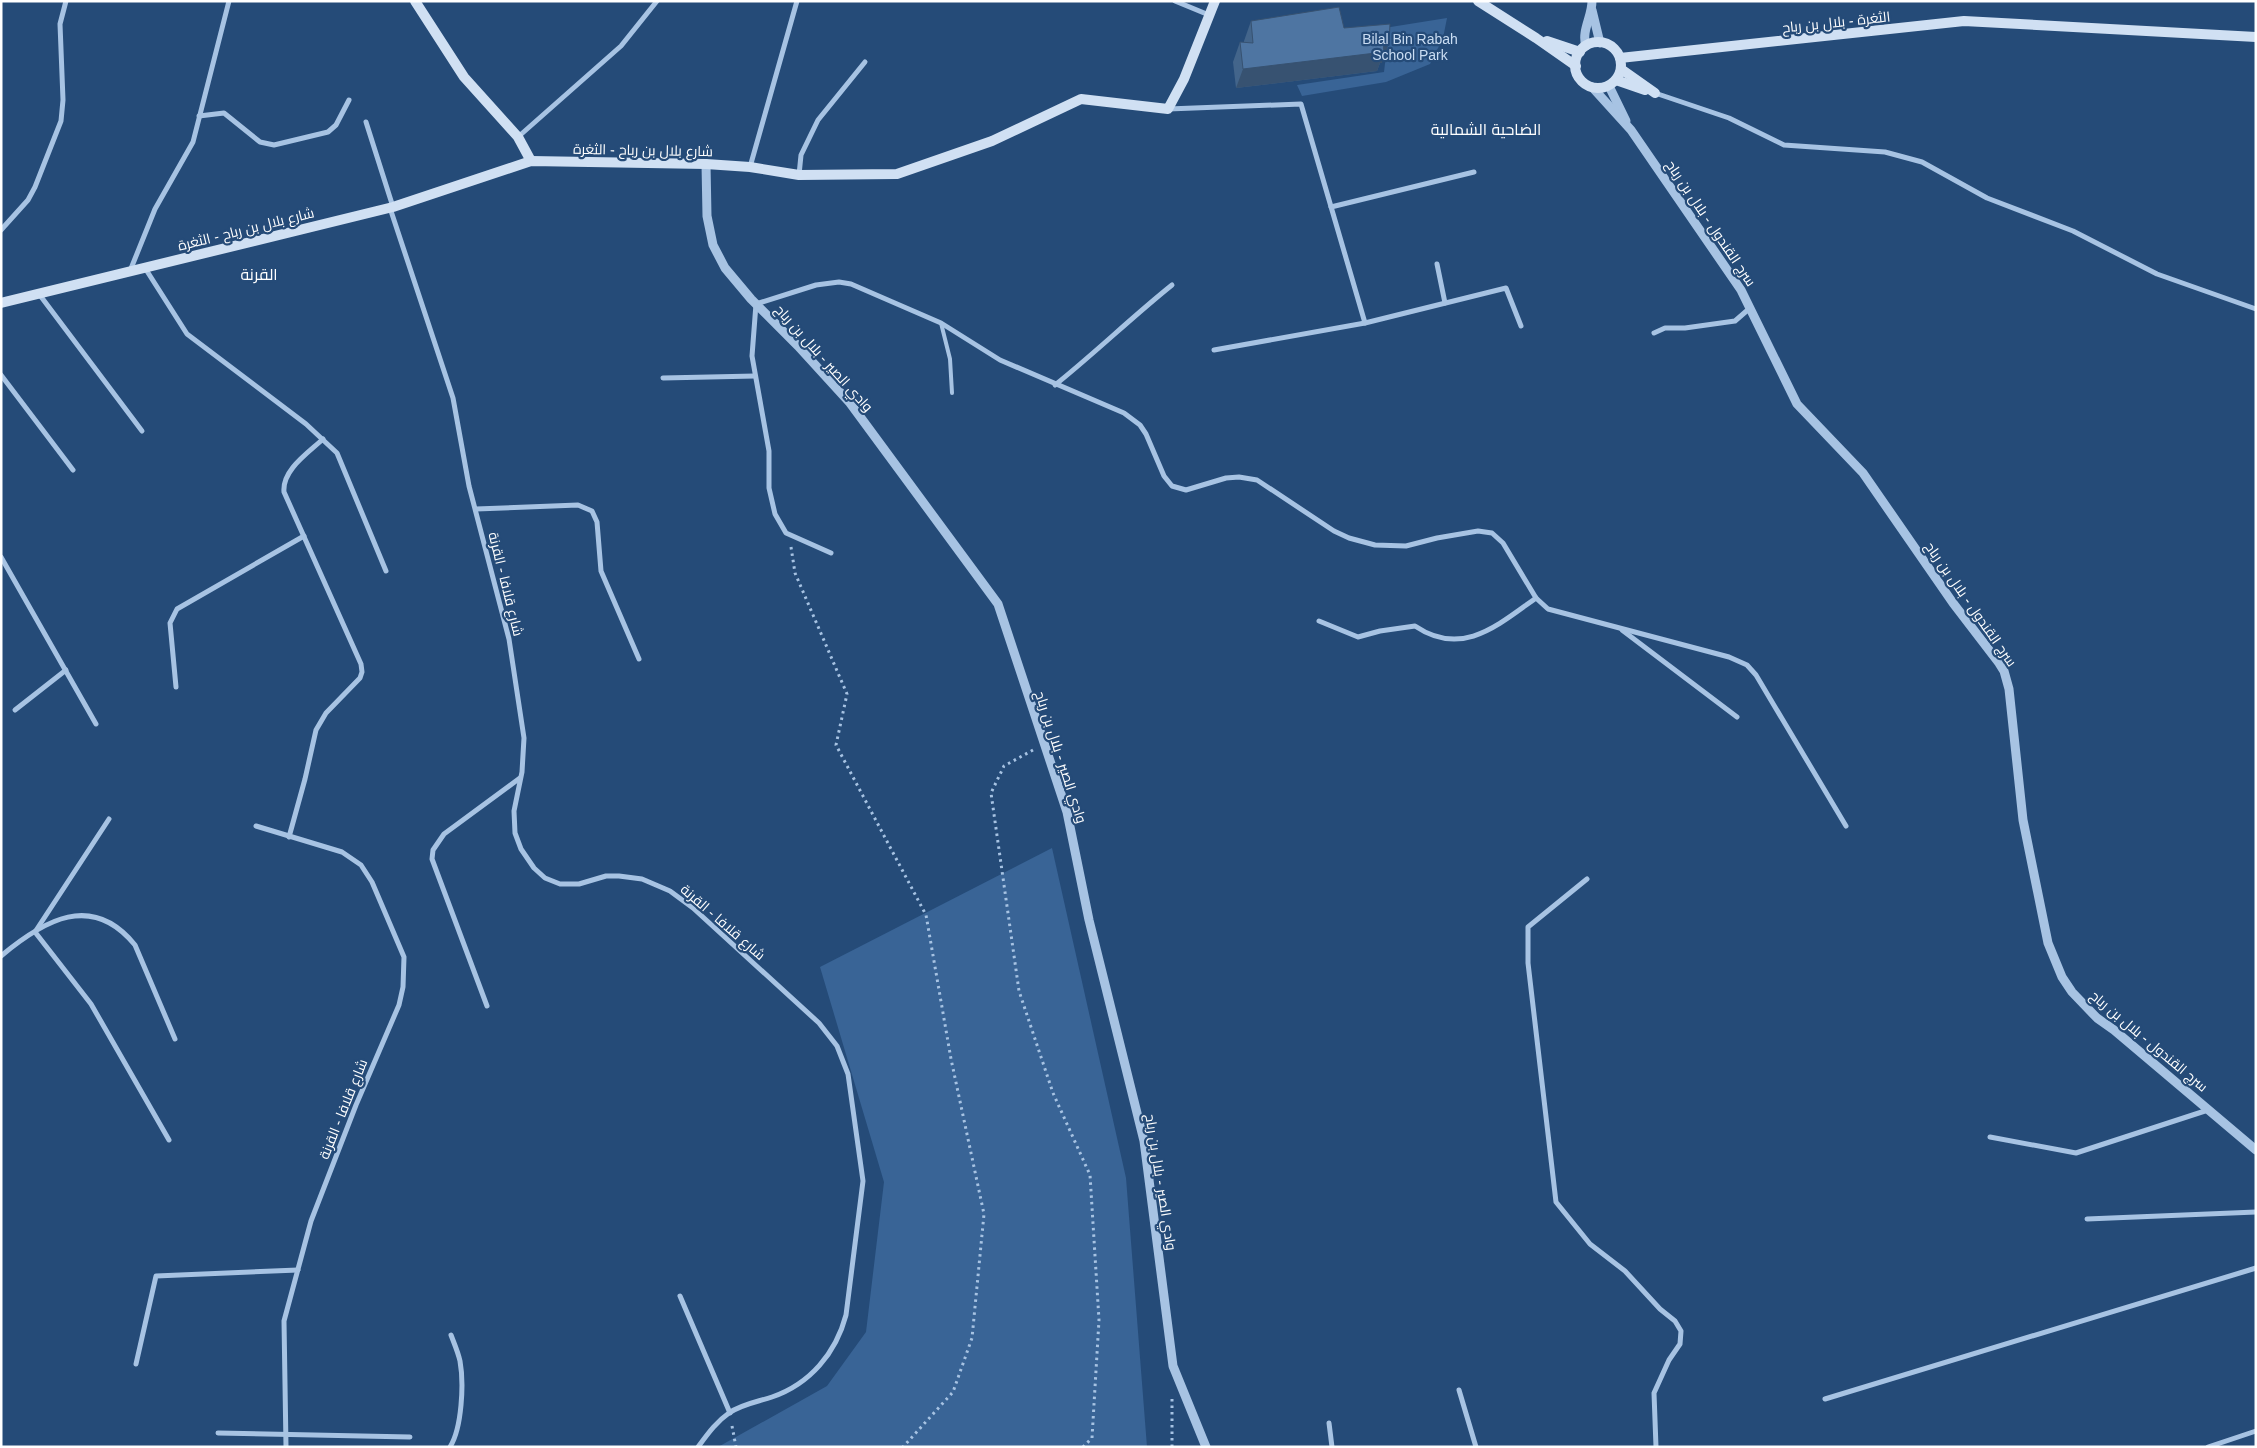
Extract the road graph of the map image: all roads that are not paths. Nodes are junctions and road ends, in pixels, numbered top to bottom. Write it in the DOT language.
graph roads {
  1 [pos="66,1"];
  2 [pos="229,1"];
  3 [pos="416,1"];
  4 [pos="657,1"];
  5 [pos="797,1"];
  6 [pos="1175,1"];
  7 [pos="1215,1"];
  8 [pos="1478,1"];
  9 [pos="1592,5"];
  10 [pos="1210,15"];
  11 [pos="2256,37"];
  12 [pos="1536,38"];
  13 [pos="1600,43"];
  14 [pos="1583,49"];
  15 [pos="865,62"];
  16 [pos="1621,64"];
  17 [pos="1576,66"];
  18 [pos="1612,83"];
  19 [pos="1592,87"];
  20 [pos="1655,94"];
  21 [pos="349,100"];
  22 [pos="1168,110"];
  23 [pos="199,116"];
  24 [pos="366,122"];
  25 [pos="1631,130"];
  26 [pos="518,137"];
  27 [pos="531,162"];
  28 [pos="706,164"];
  29 [pos="750,168"];
  30 [pos="1474,172"];
  31 [pos="799,175"];
  32 [pos="391,207"];
  33 [pos="1331,207"];
  34 [pos="1,230"];
  35 [pos="1437,264"];
  36 [pos="145,268"];
  37 [pos="130,271"];
  38 [pos="1172,285"];
  39 [pos="39,294"];
  40 [pos="1,303"];
  41 [pos="1445,303"];
  42 [pos="756,304"];
  43 [pos="1750,308"];
  44 [pos="2256,309"];
  45 [pos="941,323"];
  46 [pos="1365,323"];
  47 [pos="1521,326"];
  48 [pos="1654,333"];
  49 [pos="1214,350"];
  50 [pos="1,375"];
  51 [pos="755,376"];
  52 [pos="663,378"];
  53 [pos="1055,385"];
  54 [pos="952,393"];
  55 [pos="142,431"];
  56 [pos="323,439"];
  57 [pos="73,470"];
  58 [pos="476,509"];
  59 [pos="304,536"];
  60 [pos="831,553"];
  61 [pos="1,557"];
  62 [pos="386,571"];
  63 [pos="1536,598"];
  64 [pos="1319,621"];
  65 [pos="1620,628"];
  66 [pos="639,659"];
  67 [pos="66,670"];
  68 [pos="176,687"];
  69 [pos="15,710"];
  70 [pos="1737,717"];
  71 [pos="96,724"];
  72 [pos="521,778"];
  73 [pos="109,819"];
  74 [pos="256,826"];
  75 [pos="1846,826"];
  76 [pos="289,837"];
  77 [pos="1587,879"];
  78 [pos="35,932"];
  79 [pos="1,956"];
  80 [pos="487,1006"];
  81 [pos="175,1039"];
  82 [pos="2209,1110"];
  83 [pos="1990,1137"];
  84 [pos="169,1140"];
  85 [pos="2256,1150"];
  86 [pos="2256,1212"];
  87 [pos="2087,1219"];
  88 [pos="2256,1268"];
  89 [pos="298,1270"];
  90 [pos="680,1296"];
  91 [pos="451,1335"];
  92 [pos="136,1364"];
  93 [pos="1459,1390"];
  94 [pos="1825,1400"];
  95 [pos="730,1413"];
  96 [pos="1329,1423"];
  97 [pos="2256,1431"];
  98 [pos="218,1433"];
  99 [pos="286,1435"];
  100 [pos="410,1437"];
  101 [pos="286,1447"];
  102 [pos="450,1447"];
  103 [pos="698,1447"];
  104 [pos="1206,1447"];
  105 [pos="1332,1447"];
  106 [pos="1476,1447"];
  107 [pos="1656,1447"];
  108 [pos="2208,1447"];
  1 -- 34 [label="street"];
  2 -- 23 [label="street"];
  3 -- 26 [label="main road"];
  4 -- 26 [label="street"];
  5 -- 29 [label="street"];
  6 -- 10 [label="street"];
  7 -- 10 [label="main road"];
  8 -- 12 [label="main road"];
  9 -- 13 [label="street"];
  9 -- 14 [label="street"];
  10 -- 22 [label="main road"];
  11 -- 16 [label="main road, الثغرة - بلال بن رباح"];
  12 -- 14 [label="main road"];
  12 -- 17 [label="main road"];
  13 -- 14 [label="main road"];
  13 -- 16 [label="main road"];
  14 -- 17 [label="main road"];
  15 -- 31 [label="street"];
  16 -- 18 [label="main road"];
  16 -- 20 [label="main road"];
  17 -- 19 [label="main road"];
  18 -- 19 [label="main road"];
  18 -- 20 [label="main road"];
  18 -- 25 [label="street"];
  19 -- 25 [label="street"];
  20 -- 44 [label="street"];
  21 -- 23 [label="street"];
  22 -- 31 [label="main road, شارع بلال بن رباح - الثغرة"];
  22 -- 33 [label="street"];
  23 -- 37 [label="street"];
  24 -- 32 [label="street, شارع قلافا - القرنة"];
  25 -- 43 [label="street, سرج القندول - بلال بن رباح"];
  26 -- 27 [label="main road"];
  27 -- 28 [label="main road, شارع بلال بن رباح - الثغرة"];
  27 -- 32 [label="main road, شارع بلال بن رباح - الثغرة"];
  28 -- 29 [label="main road, شارع بلال بن رباح - الثغرة"];
  28 -- 42 [label="street, وادي الصير - بلال بن رباح"];
  29 -- 31 [label="main road, شارع بلال بن رباح - الثغرة"];
  30 -- 33 [label="street"];
  32 -- 36 [label="main road, شارع بلال بن رباح - الثغرة"];
  32 -- 58 [label="street, شارع قلافا - القرنة"];
  33 -- 46 [label="street"];
  35 -- 41 [label="street"];
  36 -- 37 [label="main road, شارع بلال بن رباح - الثغرة"];
  36 -- 56 [label="street"];
  37 -- 39 [label="main road, شارع بلال بن رباح - الثغرة"];
  38 -- 53 [label="street"];
  39 -- 40 [label="main road, شارع بلال بن رباح - الثغرة"];
  39 -- 55 [label="street"];
  41 -- 46 [label="street"];
  41 -- 47 [label="street"];
  42 -- 45 [label="street"];
  42 -- 51 [label="street"];
  42 -- 104 [label="street, وادي الصير - بلال بن رباح"];
  43 -- 48 [label="street"];
  43 -- 82 [label="street, سرج القندول - بلال بن رباح"];
  45 -- 53 [label="street"];
  45 -- 54 [label="lane"];
  46 -- 49 [label="street"];
  50 -- 57 [label="street"];
  51 -- 52 [label="street"];
  51 -- 60 [label="street"];
  53 -- 63 [label="street"];
  56 -- 59 [label="street"];
  56 -- 62 [label="street"];
  58 -- 66 [label="street"];
  58 -- 72 [label="street, شارع قلافا - القرنة"];
  59 -- 68 [label="street"];
  59 -- 76 [label="street"];
  61 -- 67 [label="street"];
  63 -- 64 [label="street"];
  63 -- 65 [label="street"];
  65 -- 70 [label="street"];
  65 -- 75 [label="street"];
  67 -- 69 [label="street"];
  67 -- 71 [label="street"];
  72 -- 80 [label="street"];
  72 -- 95 [label="street, شارع قلافا - القرنة"];
  73 -- 78 [label="street"];
  74 -- 76 [label="street, شارع قلافا - القرنة"];
  76 -- 89 [label="street, شارع قلافا - القرنة"];
  77 -- 107 [label="street"];
  78 -- 79 [label="street"];
  78 -- 81 [label="street"];
  78 -- 84 [label="street"];
  82 -- 83 [label="street"];
  82 -- 85 [label="street, سرج القندول - بلال بن رباح"];
  86 -- 87 [label="street"];
  88 -- 94 [label="street"];
  89 -- 92 [label="street"];
  89 -- 99 [label="street, شارع قلافا - القرنة"];
  90 -- 95 [label="street"];
  91 -- 102 [label="street"];
  93 -- 106 [label="street"];
  95 -- 103 [label="street, شارع قلافا - القرنة"];
  96 -- 105 [label="street"];
  97 -- 108 [label="street"];
  98 -- 99 [label="street"];
  99 -- 100 [label="street"];
  99 -- 101 [label="street, شارع قلافا - القرنة"];
}
